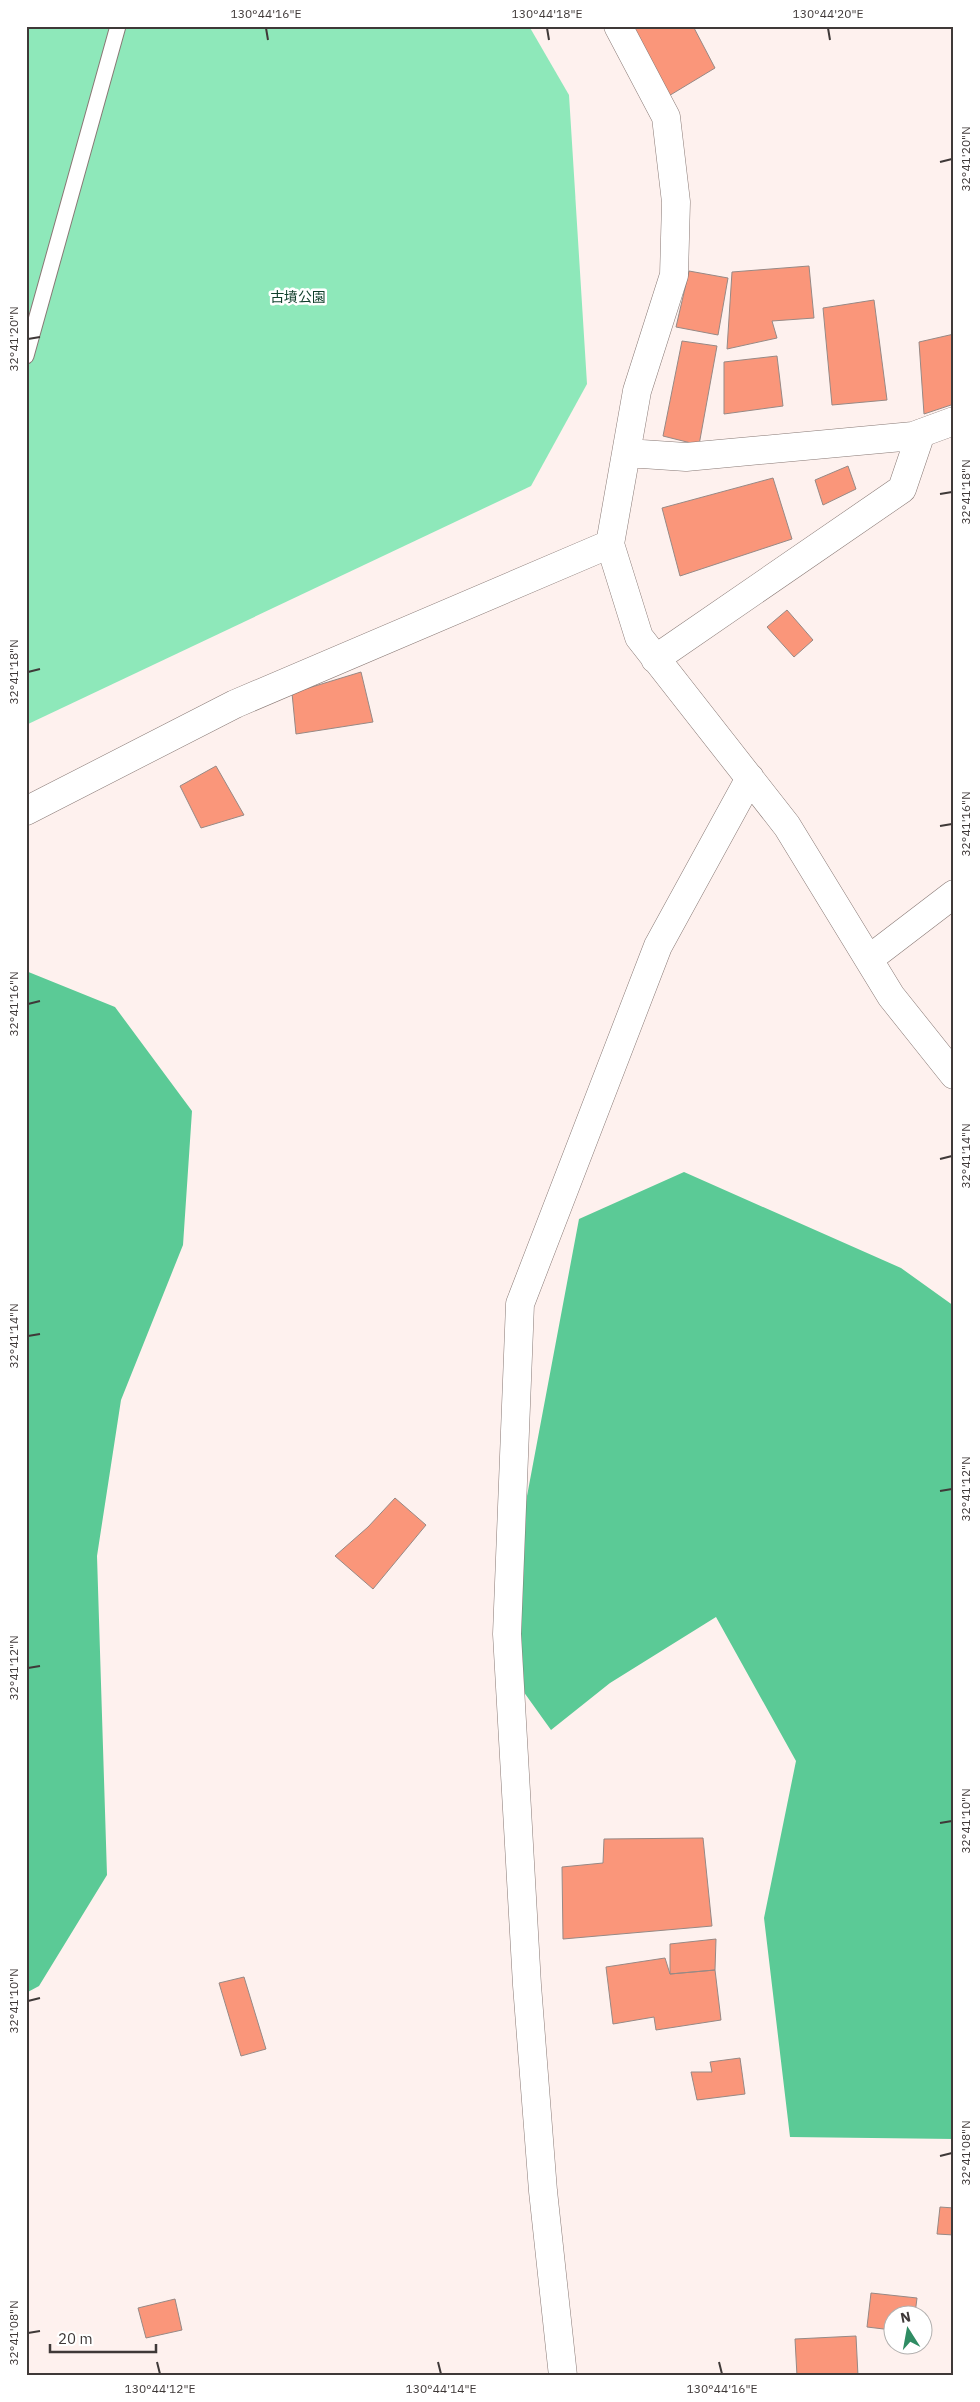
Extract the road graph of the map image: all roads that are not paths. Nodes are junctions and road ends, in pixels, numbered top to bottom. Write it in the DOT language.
graph roads {
  1 [pos="118,26"];
  2 [pos="618,26"];
  3 [pos="26,356"];
  4 [pos="954,421"];
  5 [pos="921,433"];
  6 [pos="626,453"];
  7 [pos="610,544"];
  8 [pos="655,659"];
  9 [pos="750,778"];
  10 [pos="26,811"];
  11 [pos="954,894"];
  12 [pos="869,959"];
  13 [pos="954,1075"];
  14 [pos="563,2376"];
  1 -- 3 [label="lane"];
  2 -- 6 [label="street"];
  4 -- 5 [label="street"];
  5 -- 6 [label="street"];
  5 -- 8 [label="street"];
  6 -- 7 [label="street"];
  7 -- 8 [label="street"];
  7 -- 10 [label="street"];
  8 -- 9 [label="street"];
  9 -- 12 [label="street"];
  9 -- 14 [label="street"];
  11 -- 12 [label="street"];
  12 -- 13 [label="street"];
}
